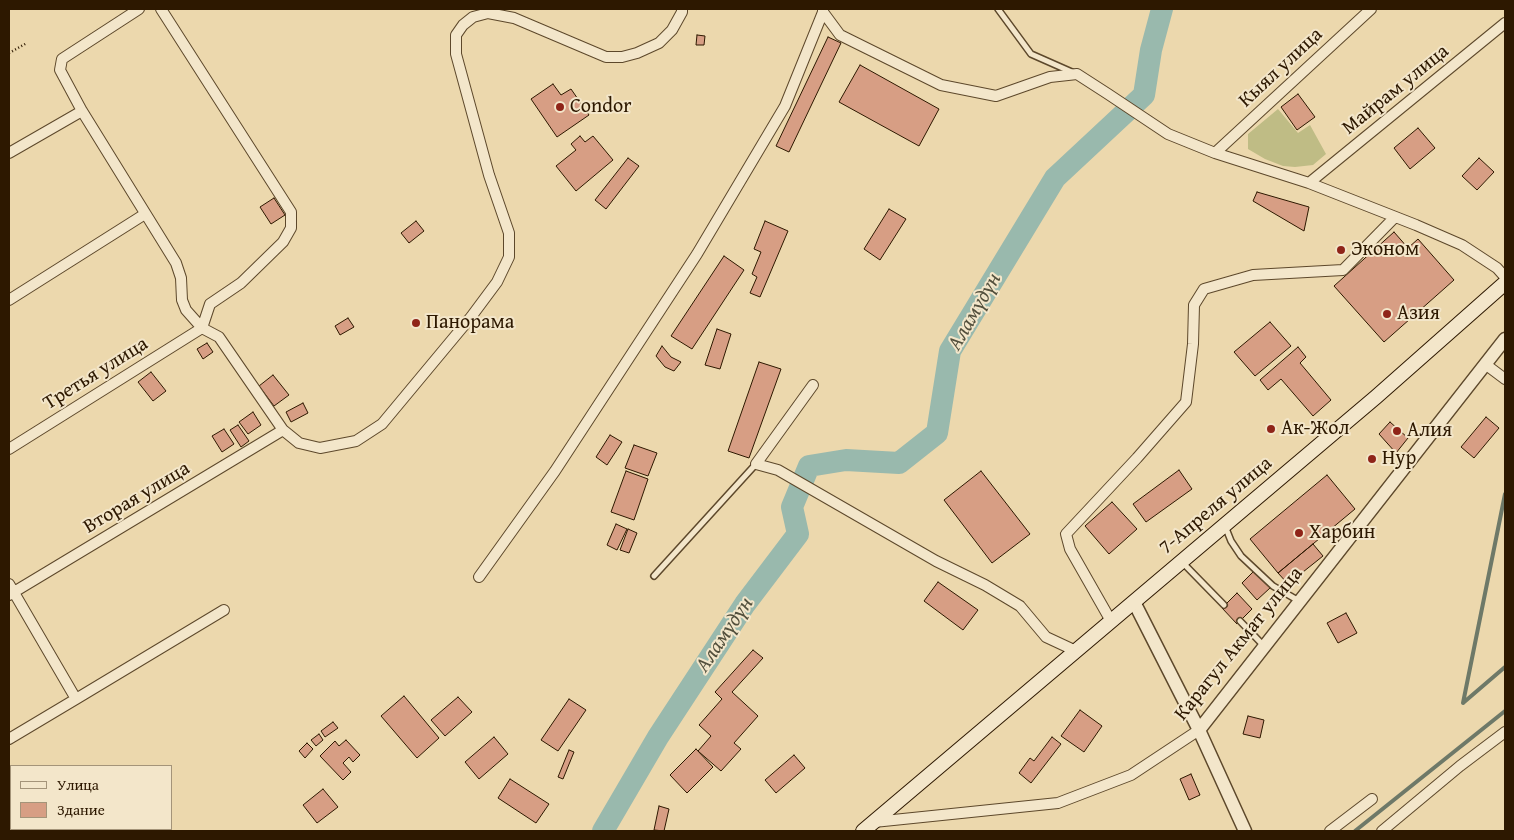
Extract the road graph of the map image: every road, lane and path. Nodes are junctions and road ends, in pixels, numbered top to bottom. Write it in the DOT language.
graph roads {
  1 [pos="139,9"];
  2 [pos="161,9"];
  3 [pos="682,9"];
  4 [pos="998,9"];
  5 [pos="1372,9"];
  6 [pos="823,10"];
  7 [pos="1505,23"];
  8 [pos="27,43"];
  9 [pos="9,53"];
  10 [pos="1077,74"];
  11 [pos="82,110"];
  12 [pos="9,153"];
  13 [pos="1215,153"];
  14 [pos="1308,183"];
  15 [pos="146,214"];
  16 [pos="1395,217"];
  17 [pos="1505,277"];
  18 [pos="1505,283"];
  19 [pos="9,300"];
  20 [pos="202,328"];
  21 [pos="1505,339"];
  22 [pos="1485,364"];
  23 [pos="1505,379"];
  24 [pos="813,385"];
  25 [pos="283,430"];
  26 [pos="9,449"];
  27 [pos="756,464"];
  28 [pos="1224,525"];
  29 [pos="1181,562"];
  30 [pos="654,576"];
  31 [pos="480,577"];
  32 [pos="10,591"];
  33 [pos="1299,601"];
  34 [pos="1134,602"];
  35 [pos="1224,605"];
  36 [pos="224,610"];
  37 [pos="1111,621"];
  38 [pos="1240,621"];
  39 [pos="1264,646"];
  40 [pos="1076,651"];
  41 [pos="76,699"];
  42 [pos="1199,730"];
  43 [pos="1505,732"];
  44 [pos="9,739"];
  45 [pos="1372,799"];
  46 [pos="874,822"];
  47 [pos="863,831"];
  48 [pos="1245,831"];
  49 [pos="1330,831"];
  50 [pos="1382,831"];
  1 -- 11 [label="street"];
  2 -- 20 [label="street"];
  3 -- 25 [label="street"];
  4 -- 10 [label="lane"];
  5 -- 13 [label="street, Кыял улица"];
  6 -- 10 [label="street"];
  6 -- 31 [label="street"];
  7 -- 14 [label="street, Майрам улица"];
  8 -- 9 [label="path"];
  10 -- 13 [label="street"];
  11 -- 12 [label="street"];
  11 -- 15 [label="street"];
  13 -- 14 [label="street"];
  14 -- 16 [label="street"];
  15 -- 19 [label="street"];
  15 -- 20 [label="street"];
  16 -- 17 [label="street"];
  16 -- 37 [label="street"];
  18 -- 28 [label="main road, 7-Апреля улица"];
  20 -- 25 [label="street"];
  20 -- 26 [label="street, Третья улица"];
  21 -- 22 [label="street, Карагул Акмат улица"];
  22 -- 23 [label="street"];
  22 -- 33 [label="street, Карагул Акмат улица"];
  24 -- 27 [label="street"];
  25 -- 32 [label="street, Вторая улица"];
  27 -- 30 [label="lane"];
  27 -- 40 [label="street"];
  28 -- 29 [label="main road, 7-Апреля улица"];
  28 -- 33 [label="lane"];
  29 -- 34 [label="main road, 7-Апреля улица"];
  29 -- 35 [label="lane"];
  32 -- 41 [label="street"];
  33 -- 39 [label="street, Карагул Акмат улица"];
  34 -- 37 [label="main road, 7-Апреля улица"];
  34 -- 42 [label="street"];
  36 -- 41 [label="street"];
  37 -- 40 [label="main road, 7-Апреля улица"];
  38 -- 39 [label="lane"];
  39 -- 42 [label="street, Карагул Акмат улица"];
  40 -- 46 [label="main road, 7-Апреля улица"];
  41 -- 44 [label="street"];
  42 -- 46 [label="street, Карагул Акмат улица"];
  42 -- 48 [label="street"];
  43 -- 50 [label="street"];
  45 -- 49 [label="street"];
  46 -- 47 [label="main road, 7-Апреля улица"];
}
